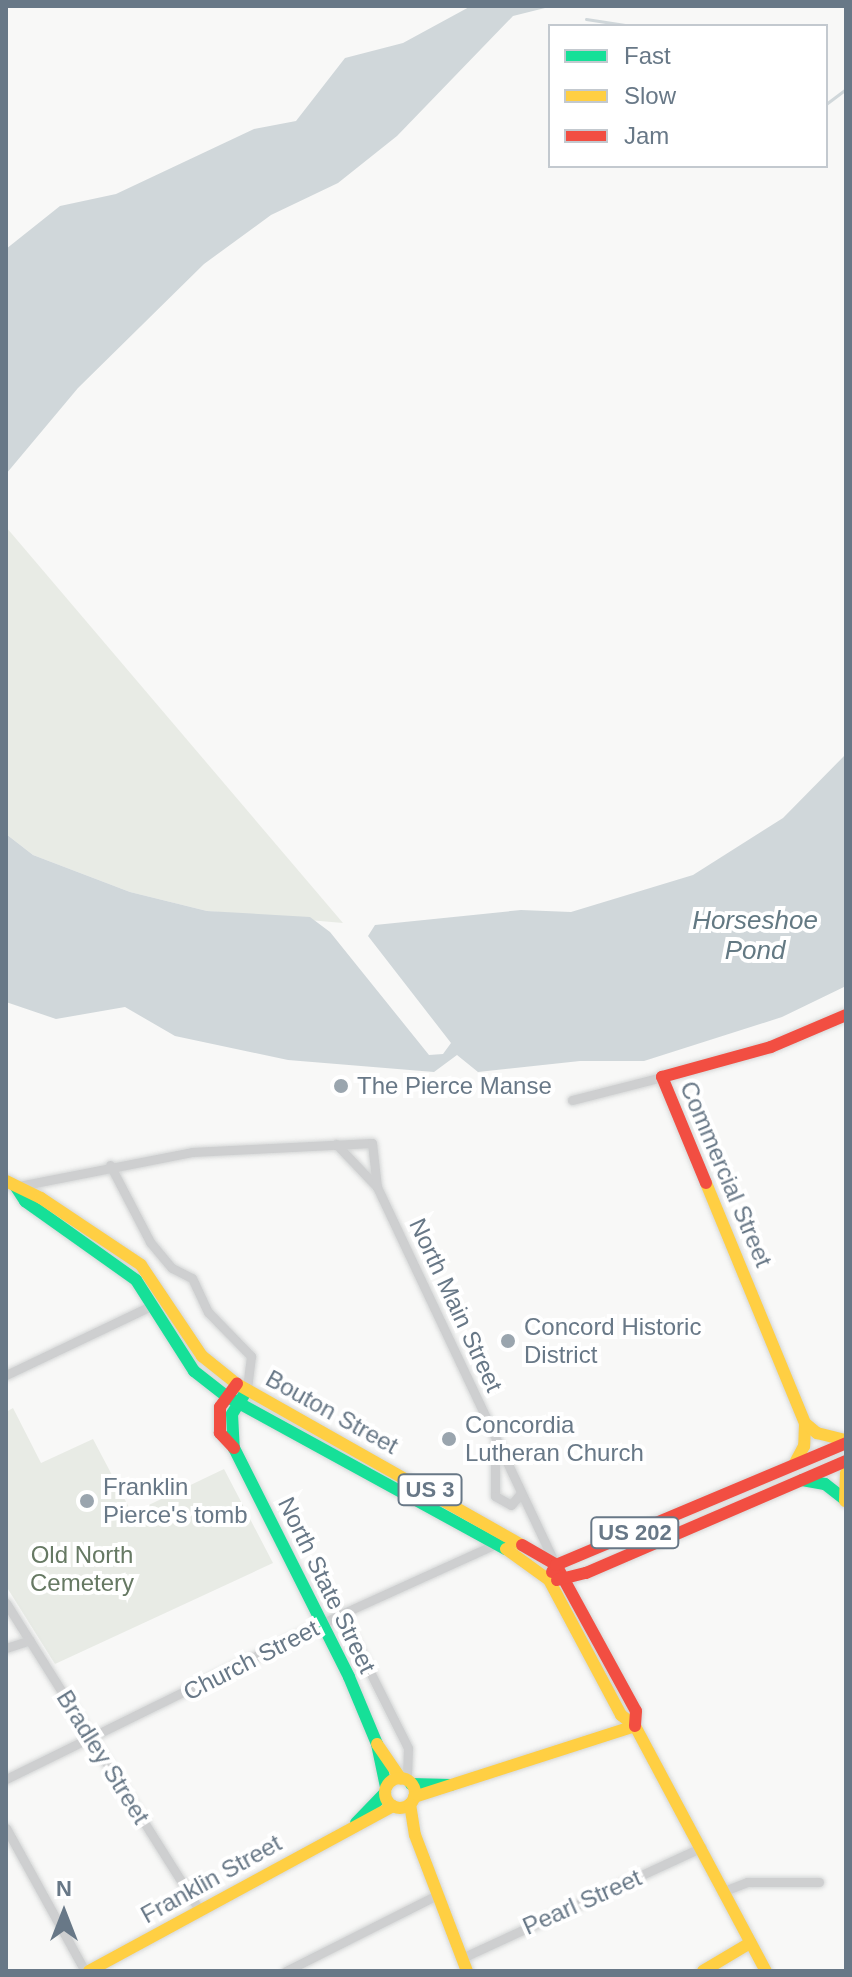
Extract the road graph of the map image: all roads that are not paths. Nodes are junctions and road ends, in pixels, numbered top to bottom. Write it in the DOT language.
graph roads {
  1 [pos="846,1015"];
  2 [pos="662,1077"];
  3 [pos="572,1100"];
  4 [pos="336,1144"];
  5 [pos="110,1165"];
  6 [pos="9,1186"];
  7 [pos="377,1187"];
  8 [pos="153,1305"];
  9 [pos="6,1375"];
  10 [pos="242,1387"];
  11 [pos="232,1400"];
  12 [pos="805,1423"];
  13 [pos="846,1441"];
  14 [pos="496,1442"];
  15 [pos="846,1461"];
  16 [pos="794,1465"];
  17 [pos="846,1473"];
  18 [pos="802,1480"];
  19 [pos="521,1493"];
  20 [pos="845,1501"];
  21 [pos="498,1543"];
  22 [pos="556,1565"];
  23 [pos="549,1580"];
  24 [pos="566,1581"];
  25 [pos="6,1603"];
  26 [pos="341,1614"];
  27 [pos="324,1624"];
  28 [pos="30,1640"];
  29 [pos="6,1648"];
  30 [pos="635,1726"];
  31 [pos="91,1739"];
  32 [pos="377,1744"];
  33 [pos="6,1779"];
  34 [pos="408,1789"];
  35 [pos="386,1790"];
  36 [pos="394,1807"];
  37 [pos="355,1825"];
  38 [pos="6,1828"];
  39 [pos="415,1835"];
  40 [pos="702,1847"];
  41 [pos="819,1882"];
  42 [pos="724,1891"];
  43 [pos="437,1895"];
  44 [pos="199,1910"];
  45 [pos="750,1943"];
  46 [pos="462,1958"];
  47 [pos="304,1967"];
  48 [pos="87,1971"];
  49 [pos="286,1971"];
  50 [pos="467,1971"];
  51 [pos="703,1971"];
  52 [pos="766,1971"];
  1 -- 2 [label="main road, Commercial Street"];
  2 -- 3 [label="street"];
  2 -- 12 [label="main road, Commercial Street"];
  4 -- 5 [label="street"];
  4 -- 7 [label="street, North Main Street"];
  4 -- 7 [label="street, North Main Street"];
  5 -- 6 [label="street"];
  5 -- 10 [label="street"];
  6 -- 8 [label="main road, US 3"];
  6 -- 10 [label="main road, US 3"];
  7 -- 14 [label="street, North Main Street"];
  8 -- 9 [label="street"];
  8 -- 11 [label="main road, US 3"];
  10 -- 11 [label="main road"];
  10 -- 22 [label="main road, Bouton Street / US 3"];
  11 -- 21 [label="main road, Bouton Street / US 3"];
  11 -- 27 [label="main road, North State Street"];
  12 -- 13 [label="main road"];
  12 -- 16 [label="main road"];
  13 -- 16 [label="main road, US 202"];
  14 -- 19 [label="street, North Main Street"];
  14 -- 19 [label="street, North Main Street"];
  15 -- 18 [label="main road, US 202"];
  16 -- 22 [label="main road, US 202"];
  17 -- 20 [label="main road"];
  18 -- 20 [label="main road"];
  18 -- 24 [label="main road, US 202"];
  19 -- 22 [label="street, North Main Street"];
  21 -- 23 [label="main road, Bouton Street / US 3"];
  21 -- 26 [label="street, Church Street"];
  22 -- 23 [label="main road, US 202"];
  22 -- 24 [label="main road, Bouton Street / US 3"];
  23 -- 24 [label="main road, US 202"];
  23 -- 30 [label="main road, US 3"];
  24 -- 30 [label="main road, US 3"];
  25 -- 28 [label="street, Bradley Street"];
  26 -- 27 [label="street, Church Street"];
  26 -- 34 [label="street"];
  27 -- 31 [label="street, Church Street"];
  27 -- 32 [label="main road, North State Street"];
  28 -- 29 [label="street"];
  28 -- 31 [label="street, Bradley Street"];
  30 -- 34 [label="main road"];
  30 -- 40 [label="main road, US 3"];
  31 -- 33 [label="street, Church Street"];
  31 -- 44 [label="street, Bradley Street"];
  32 -- 34 [label="main road, North State Street"];
  32 -- 35 [label="main road, North State Street"];
  34 -- 35 [label="main road, Franklin Street"];
  34 -- 36 [label="main road, Franklin Street"];
  34 -- 39 [label="main road, North State Street"];
  35 -- 36 [label="main road, North State Street"];
  35 -- 37 [label="main road, Franklin Street"];
  36 -- 37 [label="main road, Franklin Street"];
  36 -- 39 [label="main road, North State Street"];
  37 -- 44 [label="main road, Franklin Street"];
  38 -- 48 [label="street"];
  39 -- 43 [label="main road, North State Street"];
  40 -- 42 [label="main road, US 3"];
  40 -- 46 [label="street, Pearl Street"];
  41 -- 42 [label="street"];
  42 -- 45 [label="main road, US 3"];
  43 -- 46 [label="main road, North State Street"];
  43 -- 47 [label="street"];
  44 -- 48 [label="main road, Franklin Street"];
  45 -- 51 [label="main road"];
  45 -- 52 [label="main road, US 3"];
  46 -- 50 [label="main road, North State Street"];
  47 -- 49 [label="street"];
}
